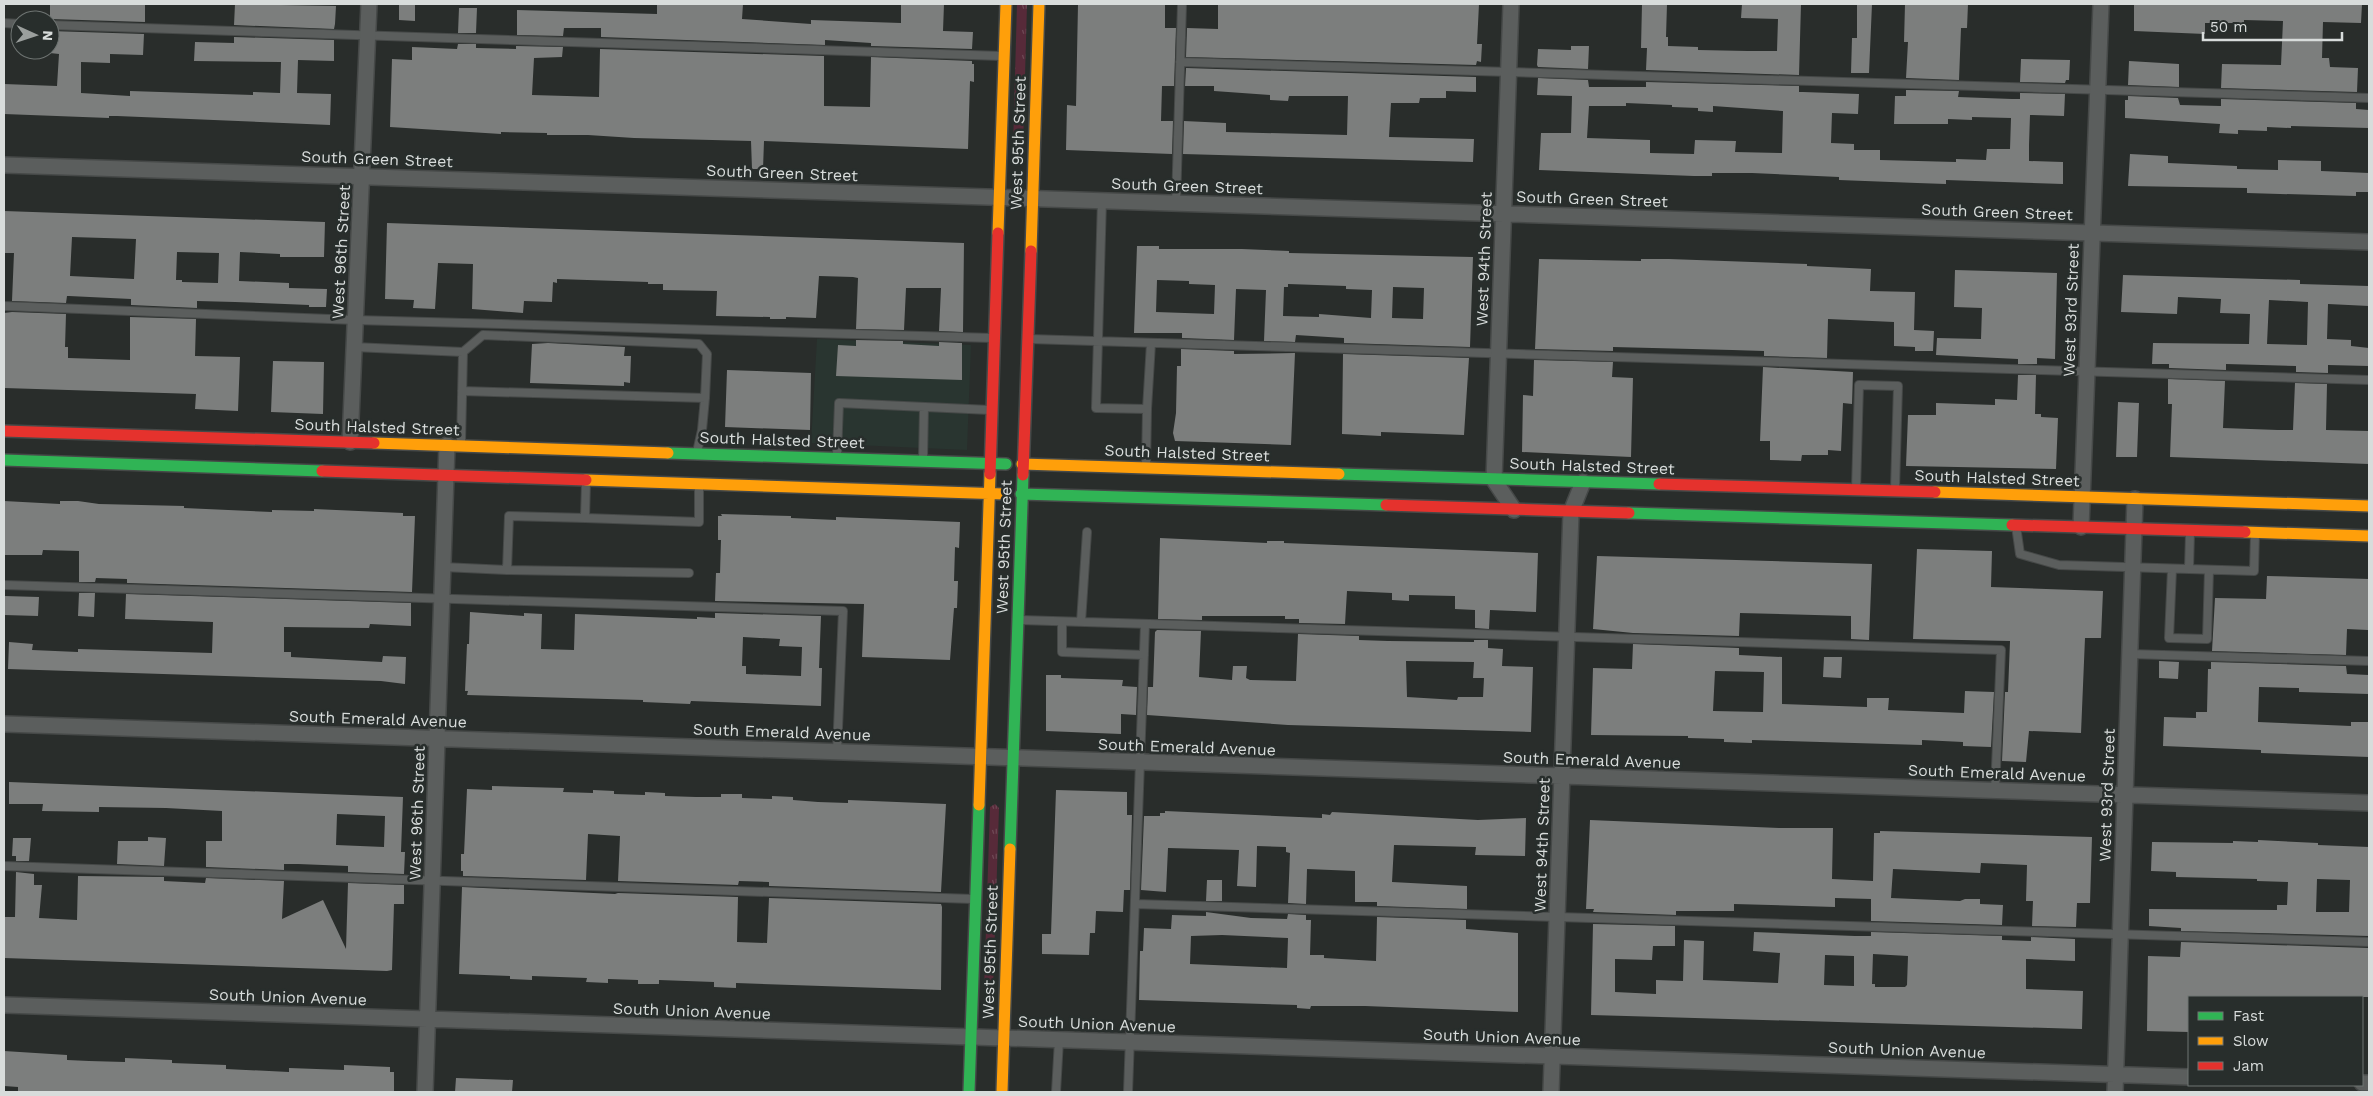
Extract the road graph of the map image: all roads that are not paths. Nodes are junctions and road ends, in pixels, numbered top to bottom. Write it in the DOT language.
graph roads {
  1 [pos="370,4"];
  2 [pos="1006,4"];
  3 [pos="1039,4"];
  4 [pos="1182,4"];
  5 [pos="1511,4"];
  6 [pos="2101,4"];
  7 [pos="60,25"];
  8 [pos="368,36"];
  9 [pos="1004,56"];
  10 [pos="1180,62"];
  11 [pos="1509,72"];
  12 [pos="2098,90"];
  13 [pos="2369,98"];
  14 [pos="4,165"];
  15 [pos="362,176"];
  16 [pos="1000,197"];
  17 [pos="1032,198"];
  18 [pos="1102,200"];
  19 [pos="1176,203"];
  20 [pos="1503,213"];
  21 [pos="2092,233"];
  22 [pos="2369,242"];
  23 [pos="4,306"];
  24 [pos="355,320"];
  25 [pos="995,338"];
  26 [pos="1027,339"];
  27 [pos="1098,341"];
  28 [pos="1151,343"];
  29 [pos="354,348"];
  30 [pos="463,352"];
  31 [pos="1498,354"];
  32 [pos="2086,372"];
  33 [pos="2369,380"];
  34 [pos="462,391"];
  35 [pos="705,398"];
  36 [pos="924,407"];
  37 [pos="1147,409"];
  38 [pos="992,410"];
  39 [pos="4,431"];
  40 [pos="350,442"];
  41 [pos="454,446"];
  42 [pos="696,454"];
  43 [pos="837,458"];
  44 [pos="4,460"];
  45 [pos="923,461"];
  46 [pos="990,464"];
  47 [pos="1022,464"];
  48 [pos="1146,468"];
  49 [pos="446,475"];
  50 [pos="586,480"];
  51 [pos="1494,480"];
  52 [pos="1583,482"];
  53 [pos="700,484"];
  54 [pos="1856,490"];
  55 [pos="1895,492"];
  56 [pos="989,493"];
  57 [pos="1021,494"];
  58 [pos="2082,497"];
  59 [pos="2135,499"];
  60 [pos="2369,506"];
  61 [pos="1514,510"];
  62 [pos="1570,512"];
  63 [pos="585,518"];
  64 [pos="2016,526"];
  65 [pos="2080,527"];
  66 [pos="2134,528"];
  67 [pos="2190,530"];
  68 [pos="1086,532"];
  69 [pos="2255,532"];
  70 [pos="2369,536"];
  71 [pos="443,567"];
  72 [pos="2132,568"];
  73 [pos="2172,569"];
  74 [pos="2189,569"];
  75 [pos="507,570"];
  76 [pos="2209,570"];
  77 [pos="689,573"];
  78 [pos="4,585"];
  79 [pos="442,599"];
  80 [pos="1018,620"];
  81 [pos="1062,622"];
  82 [pos="1081,622"];
  83 [pos="1145,624"];
  84 [pos="1566,637"];
  85 [pos="2130,654"];
  86 [pos="1144,655"];
  87 [pos="2369,662"];
  88 [pos="4,724"];
  89 [pos="437,738"];
  90 [pos="837,752"];
  91 [pos="980,758"];
  92 [pos="1013,758"];
  93 [pos="1140,762"];
  94 [pos="1562,776"];
  95 [pos="1995,791"];
  96 [pos="2125,795"];
  97 [pos="2369,803"];
  98 [pos="4,866"];
  99 [pos="432,879"];
  100 [pos="975,899"];
  101 [pos="1135,904"];
  102 [pos="1557,917"];
  103 [pos="2120,934"];
  104 [pos="2369,942"];
  105 [pos="4,1005"];
  106 [pos="428,1019"];
  107 [pos="971,1037"];
  108 [pos="1004,1038"];
  109 [pos="1059,1040"];
  110 [pos="1130,1042"];
  111 [pos="1552,1056"];
  112 [pos="2116,1075"];
  113 [pos="2188,1077"];
  114 [pos="425,1092"];
  115 [pos="969,1092"];
  116 [pos="1002,1092"];
  117 [pos="1056,1092"];
  118 [pos="1128,1092"];
  119 [pos="1551,1092"];
  120 [pos="2115,1092"];
  1 -- 8 [label="street, West 96th Street"];
  2 -- 9 [label="main road, West 95th Street"];
  3 -- 17 [label="main road, West 95th Street"];
  4 -- 10 [label="lane"];
  5 -- 11 [label="street, West 94th Street"];
  6 -- 12 [label="street, West 93rd Street"];
  7 -- 8 [label="lane"];
  8 -- 9 [label="lane"];
  8 -- 15 [label="street, West 96th Street"];
  9 -- 16 [label="main road, West 95th Street"];
  10 -- 11 [label="lane"];
  10 -- 19 [label="lane"];
  11 -- 12 [label="lane"];
  11 -- 20 [label="street, West 94th Street"];
  12 -- 13 [label="lane"];
  12 -- 21 [label="street, West 93rd Street"];
  14 -- 15 [label="street, South Green Street"];
  15 -- 16 [label="street, South Green Street"];
  15 -- 24 [label="street, West 96th Street"];
  16 -- 17 [label="street, South Green Street"];
  16 -- 25 [label="main road, West 95th Street"];
  17 -- 18 [label="street, South Green Street"];
  17 -- 26 [label="main road, West 95th Street"];
  18 -- 19 [label="street, South Green Street"];
  18 -- 27 [label="lane"];
  19 -- 20 [label="street, South Green Street"];
  20 -- 21 [label="street, South Green Street"];
  20 -- 31 [label="street, West 94th Street"];
  21 -- 22 [label="street, South Green Street"];
  21 -- 32 [label="street, West 93rd Street"];
  23 -- 24 [label="lane"];
  24 -- 25 [label="lane"];
  24 -- 29 [label="street, West 96th Street"];
  25 -- 38 [label="main road, West 95th Street"];
  26 -- 27 [label="lane"];
  26 -- 47 [label="main road, West 95th Street"];
  27 -- 28 [label="lane"];
  27 -- 37 [label="lane"];
  28 -- 31 [label="lane"];
  28 -- 37 [label="lane"];
  29 -- 30 [label="lane"];
  29 -- 40 [label="street, West 96th Street"];
  30 -- 34 [label="lane"];
  30 -- 35 [label="lane"];
  31 -- 32 [label="lane"];
  31 -- 51 [label="street, West 94th Street"];
  32 -- 33 [label="lane"];
  32 -- 58 [label="street, West 93rd Street"];
  34 -- 35 [label="lane"];
  34 -- 41 [label="lane"];
  35 -- 42 [label="lane"];
  36 -- 38 [label="lane"];
  36 -- 43 [label="lane"];
  36 -- 45 [label="lane"];
  37 -- 48 [label="lane"];
  38 -- 46 [label="main road, West 95th Street"];
  39 -- 40 [label="main road, South Halsted Street"];
  40 -- 41 [label="main road, South Halsted Street"];
  41 -- 42 [label="main road, South Halsted Street"];
  41 -- 49 [label="street, West 96th Street"];
  42 -- 43 [label="main road, South Halsted Street"];
  43 -- 45 [label="main road, South Halsted Street"];
  44 -- 49 [label="main road"];
  45 -- 46 [label="main road, South Halsted Street"];
  46 -- 47 [label="main road, South Halsted Street"];
  46 -- 56 [label="main road, West 95th Street"];
  47 -- 48 [label="main road, South Halsted Street"];
  47 -- 57 [label="main road, West 95th Street"];
  48 -- 51 [label="main road, South Halsted Street"];
  49 -- 50 [label="main road"];
  49 -- 71 [label="street, West 96th Street"];
  50 -- 53 [label="main road"];
  50 -- 63 [label="lane"];
  51 -- 52 [label="main road, South Halsted Street"];
  51 -- 61 [label="street"];
  52 -- 54 [label="main road, South Halsted Street"];
  52 -- 62 [label="street, West 94th Street"];
  53 -- 56 [label="main road"];
  53 -- 63 [label="lane"];
  54 -- 55 [label="main road, South Halsted Street"];
  54 -- 55 [label="lane"];
  55 -- 58 [label="main road, South Halsted Street"];
  56 -- 57 [label="main road"];
  56 -- 91 [label="main road, West 95th Street"];
  57 -- 61 [label="main road"];
  57 -- 80 [label="main road, West 95th Street"];
  58 -- 59 [label="main road, South Halsted Street"];
  58 -- 65 [label="street, West 93rd Street"];
  59 -- 60 [label="main road, South Halsted Street"];
  59 -- 66 [label="street, West 93rd Street"];
  61 -- 62 [label="main road"];
  62 -- 64 [label="main road"];
  62 -- 84 [label="street, West 94th Street"];
  63 -- 75 [label="lane"];
  64 -- 65 [label="main road"];
  64 -- 72 [label="lane"];
  65 -- 66 [label="main road"];
  66 -- 67 [label="main road"];
  66 -- 72 [label="street, West 93rd Street"];
  67 -- 69 [label="main road"];
  67 -- 74 [label="lane"];
  68 -- 82 [label="lane"];
  69 -- 70 [label="main road"];
  69 -- 76 [label="lane"];
  71 -- 75 [label="lane"];
  71 -- 79 [label="street, West 96th Street"];
  72 -- 73 [label="lane"];
  72 -- 85 [label="street, West 93rd Street"];
  73 -- 74 [label="lane"];
  73 -- 76 [label="lane"];
  74 -- 76 [label="lane"];
  75 -- 77 [label="lane"];
  78 -- 79 [label="lane"];
  79 -- 89 [label="street, West 96th Street"];
  79 -- 90 [label="lane"];
  80 -- 81 [label="lane"];
  80 -- 92 [label="main road, West 95th Street"];
  81 -- 82 [label="lane"];
  81 -- 86 [label="lane"];
  82 -- 83 [label="lane"];
  83 -- 84 [label="lane"];
  83 -- 86 [label="lane"];
  84 -- 94 [label="street, West 94th Street"];
  84 -- 95 [label="lane"];
  85 -- 87 [label="lane"];
  85 -- 96 [label="street, West 93rd Street"];
  86 -- 93 [label="lane"];
  88 -- 89 [label="street, South Emerald Avenue"];
  89 -- 90 [label="street, South Emerald Avenue"];
  89 -- 99 [label="street, West 96th Street"];
  90 -- 91 [label="street, South Emerald Avenue"];
  91 -- 92 [label="street, South Emerald Avenue"];
  91 -- 100 [label="main road, West 95th Street"];
  92 -- 93 [label="street, South Emerald Avenue"];
  92 -- 108 [label="main road, West 95th Street"];
  93 -- 94 [label="street, South Emerald Avenue"];
  93 -- 101 [label="lane"];
  94 -- 95 [label="street, South Emerald Avenue"];
  94 -- 102 [label="street, West 94th Street"];
  95 -- 96 [label="street, South Emerald Avenue"];
  96 -- 97 [label="street, South Emerald Avenue"];
  96 -- 103 [label="street, West 93rd Street"];
  98 -- 99 [label="lane"];
  99 -- 100 [label="lane"];
  99 -- 106 [label="street, West 96th Street"];
  100 -- 107 [label="main road, West 95th Street"];
  101 -- 102 [label="lane"];
  101 -- 110 [label="lane"];
  102 -- 103 [label="lane"];
  102 -- 111 [label="street, West 94th Street"];
  103 -- 104 [label="lane"];
  103 -- 112 [label="street, West 93rd Street"];
  105 -- 106 [label="street, South Union Avenue"];
  106 -- 107 [label="street, South Union Avenue"];
  106 -- 114 [label="street, West 96th Street"];
  107 -- 108 [label="street, South Union Avenue"];
  107 -- 115 [label="main road, West 95th Street"];
  108 -- 109 [label="street, South Union Avenue"];
  108 -- 116 [label="main road, West 95th Street"];
  109 -- 110 [label="street, South Union Avenue"];
  109 -- 117 [label="lane"];
  110 -- 111 [label="street, South Union Avenue"];
  110 -- 118 [label="lane"];
  111 -- 112 [label="street, South Union Avenue"];
  111 -- 119 [label="street, West 94th Street"];
  112 -- 113 [label="street, South Union Avenue"];
  112 -- 120 [label="street, West 93rd Street"];
}
